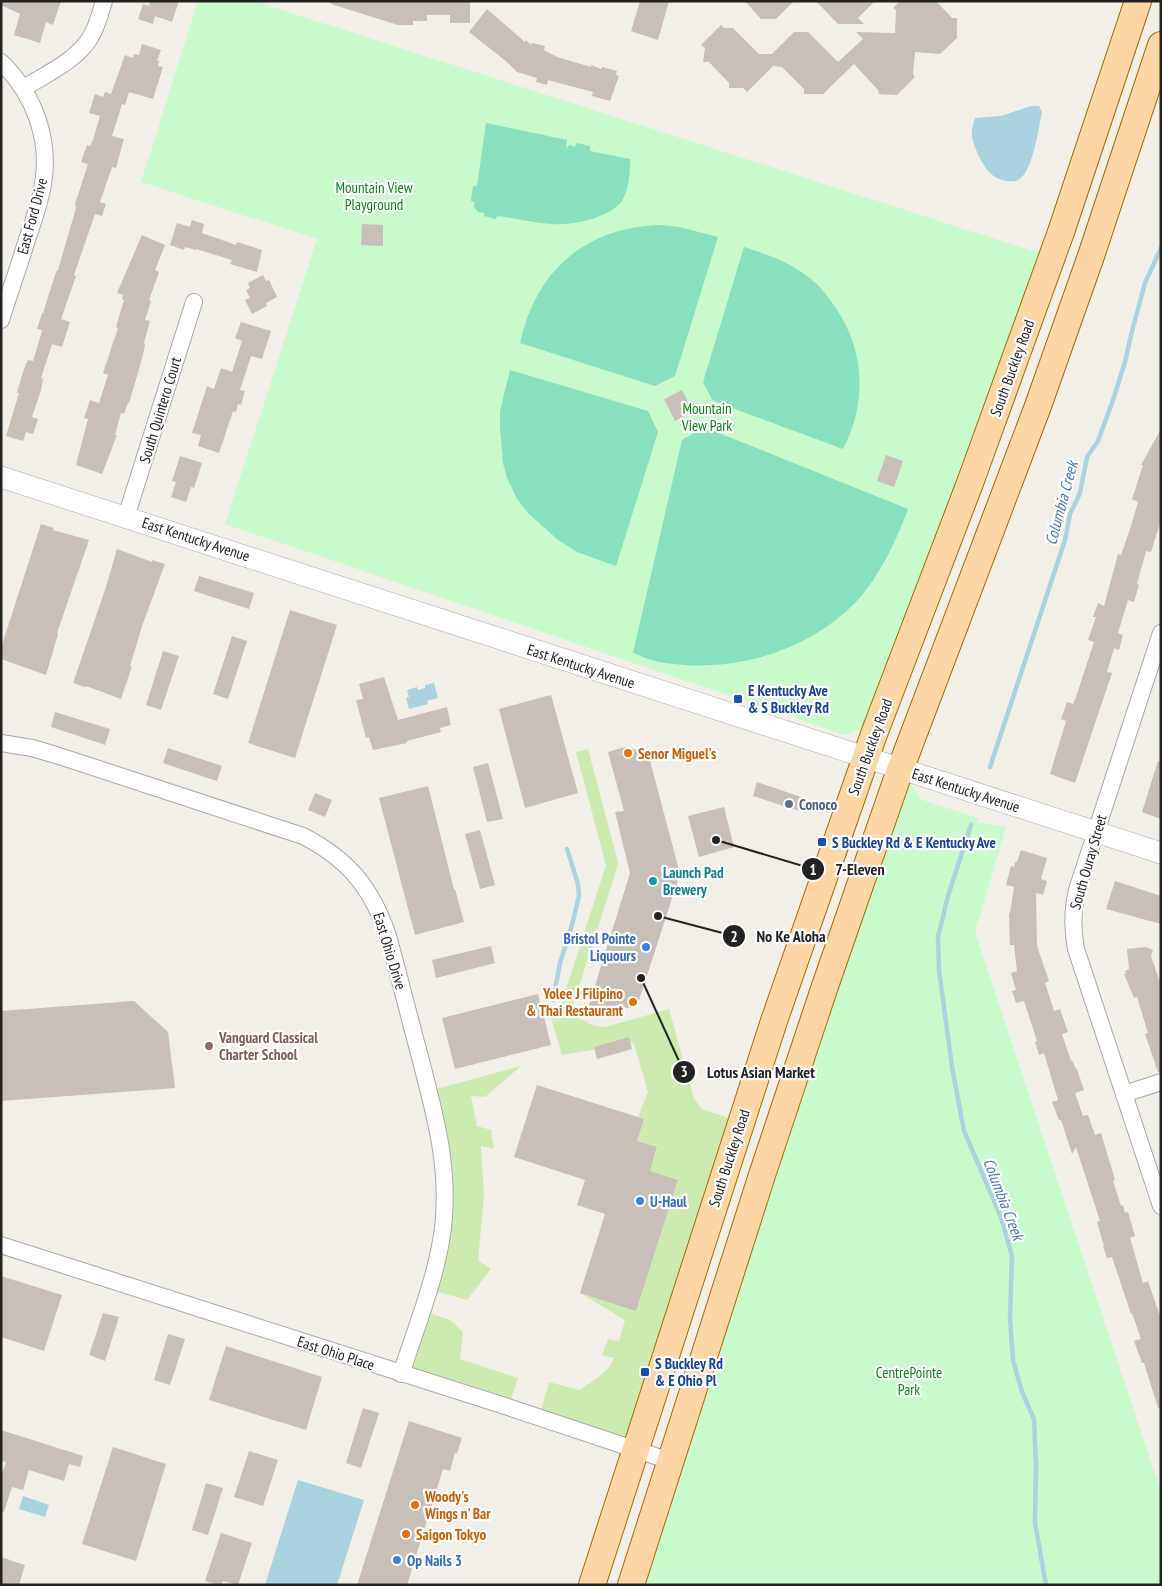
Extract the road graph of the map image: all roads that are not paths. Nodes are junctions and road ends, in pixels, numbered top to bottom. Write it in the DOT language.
graph roads {
  1 [pos="104,1"];
  2 [pos="1138,1"];
  3 [pos="1161,46"];
  4 [pos="1,62"];
  5 [pos="24,88"];
  6 [pos="194,302"];
  7 [pos="1,320"];
  8 [pos="1,477"];
  9 [pos="126,517"];
  10 [pos="1161,633"];
  11 [pos="1,743"];
  12 [pos="866,758"];
  13 [pos="900,770"];
  14 [pos="1096,832"];
  15 [pos="1161,853"];
  16 [pos="1161,1082"];
  17 [pos="1124,1094"];
  18 [pos="1161,1206"];
  19 [pos="1,1245"];
  20 [pos="402,1374"];
  21 [pos="635,1450"];
  22 [pos="670,1461"];
  23 [pos="592,1585"];
  24 [pos="631,1585"];
  1 -- 5 [label="street"];
  2 -- 12 [label="main road, South Buckley Road"];
  3 -- 13 [label="main road"];
  4 -- 5 [label="street, East Ford Drive"];
  5 -- 7 [label="street, East Ford Drive"];
  6 -- 9 [label="street, South Quintero Court"];
  8 -- 9 [label="street, East Kentucky Avenue"];
  9 -- 12 [label="street, East Kentucky Avenue"];
  10 -- 14 [label="street, South Ouray Street"];
  11 -- 20 [label="street, East Ohio Drive"];
  12 -- 13 [label="street, East Kentucky Avenue"];
  12 -- 21 [label="main road, South Buckley Road"];
  13 -- 14 [label="street, East Kentucky Avenue"];
  13 -- 22 [label="main road"];
  14 -- 15 [label="street, East Kentucky Avenue"];
  14 -- 17 [label="street, South Ouray Street"];
  16 -- 17 [label="street"];
  17 -- 18 [label="street, South Ouray Street"];
  19 -- 20 [label="street, East Ohio Place"];
  20 -- 21 [label="street, East Ohio Place"];
  21 -- 22 [label="street, East Ohio Place"];
  21 -- 23 [label="main road, South Buckley Road"];
  22 -- 24 [label="main road"];
}
